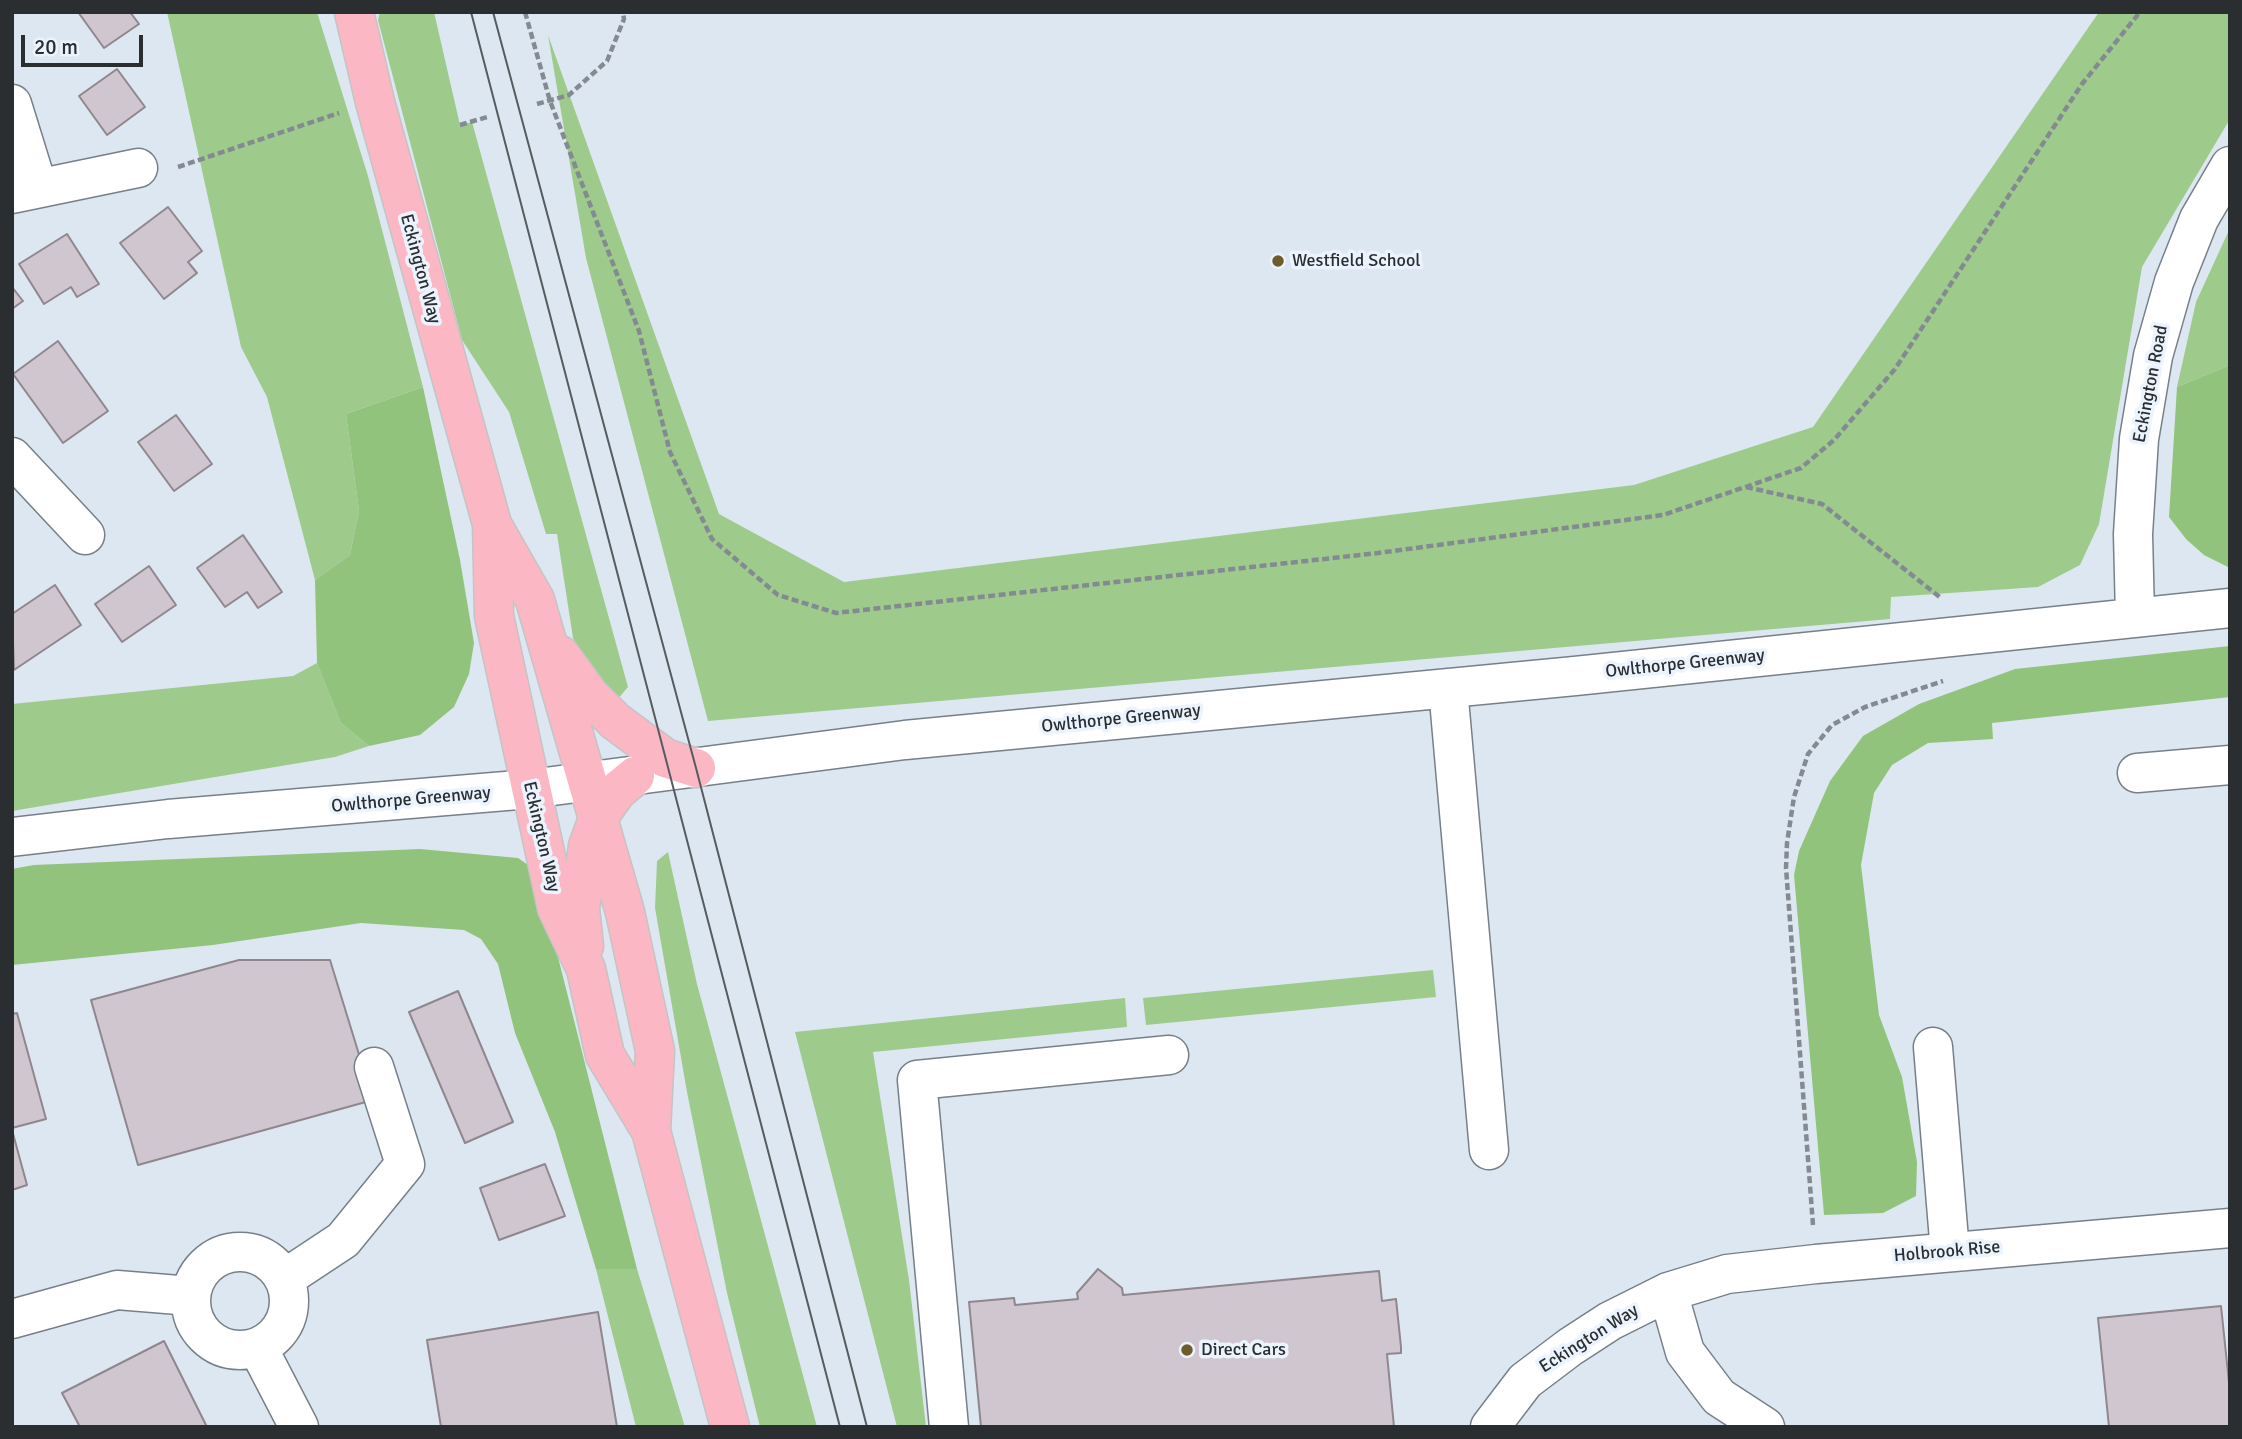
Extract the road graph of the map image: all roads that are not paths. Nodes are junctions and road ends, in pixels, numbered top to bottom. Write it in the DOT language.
graph roads {
  1 [pos="354,12"];
  2 [pos="12,104"];
  3 [pos="2230,166"];
  4 [pos="138,167"];
  5 [pos="25,191"];
  6 [pos="18,477"];
  7 [pos="492,524"];
  8 [pos="85,535"];
  9 [pos="2230,608"];
  10 [pos="2135,617"];
  11 [pos="546,637"];
  12 [pos="1448,688"];
  13 [pos="2230,765"];
  14 [pos="696,768"];
  15 [pos="2137,773"];
  16 [pos="530,789"];
  17 [pos="594,799"];
  18 [pos="12,837"];
  19 [pos="586,969"];
  20 [pos="1933,1048"];
  21 [pos="1169,1055"];
  22 [pos="374,1067"];
  23 [pos="651,1131"];
  24 [pos="1489,1150"];
  25 [pos="2230,1228"];
  26 [pos="1950,1252"];
  27 [pos="284,1279"];
  28 [pos="1668,1292"];
  29 [pos="191,1296"];
  30 [pos="12,1319"];
  31 [pos="258,1348"];
  32 [pos="299,1427"];
  33 [pos="730,1427"];
  34 [pos="949,1427"];
  35 [pos="1490,1427"];
  36 [pos="1765,1427"];
  1 -- 7 [label="main road, Eckington Way"];
  2 -- 5 [label="street"];
  3 -- 10 [label="street, Eckington Road"];
  4 -- 5 [label="street"];
  6 -- 8 [label="street"];
  7 -- 11 [label="main road, Eckington Way"];
  7 -- 16 [label="main road, Eckington Way"];
  9 -- 10 [label="street, Owlthorpe Greenway"];
  10 -- 12 [label="street, Owlthorpe Greenway"];
  11 -- 14 [label="main road"];
  11 -- 17 [label="main road, Eckington Way"];
  12 -- 14 [label="street, Owlthorpe Greenway"];
  12 -- 24 [label="street"];
  13 -- 15 [label="street"];
  14 -- 17 [label="street, Owlthorpe Greenway"];
  16 -- 17 [label="street, Owlthorpe Greenway"];
  16 -- 18 [label="street, Owlthorpe Greenway"];
  16 -- 19 [label="main road, Eckington Way"];
  17 -- 19 [label="main road"];
  17 -- 23 [label="main road, Eckington Way"];
  19 -- 23 [label="main road, Eckington Way"];
  20 -- 26 [label="street"];
  21 -- 34 [label="street"];
  22 -- 27 [label="street"];
  23 -- 33 [label="main road, Eckington Way"];
  25 -- 26 [label="street, Holbrook Rise"];
  26 -- 28 [label="street, Holbrook Rise"];
  27 -- 29 [label="street"];
  27 -- 31 [label="street"];
  28 -- 35 [label="street, Eckington Way"];
  28 -- 36 [label="street"];
  29 -- 30 [label="street"];
  29 -- 31 [label="street"];
  31 -- 32 [label="street"];
}
